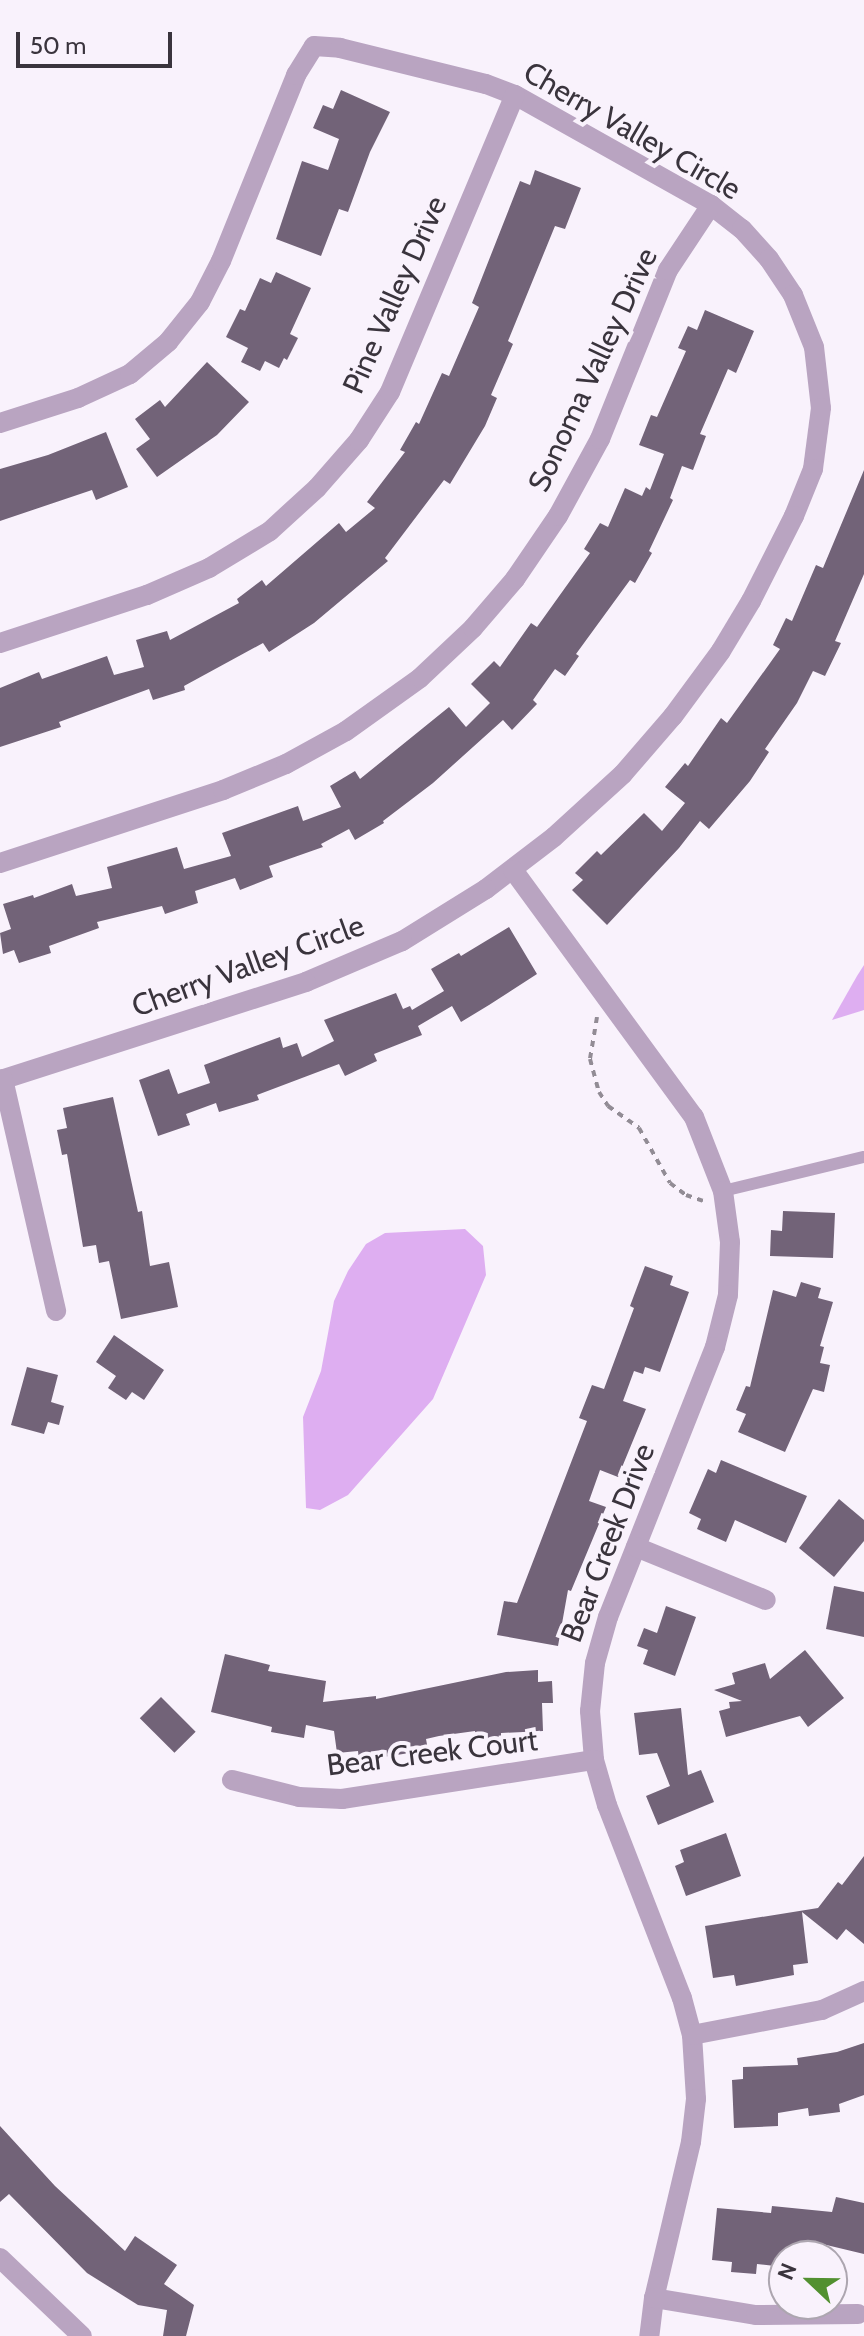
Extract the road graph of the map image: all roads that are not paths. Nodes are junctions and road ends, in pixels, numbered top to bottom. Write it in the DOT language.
graph roads {
  1 [pos="515,95"];
  2 [pos="711,205"];
  3 [pos="0,423"];
  4 [pos="0,643"];
  5 [pos="0,863"];
  6 [pos="513,870"];
  7 [pos="2,1079"];
  8 [pos="864,1157"];
  9 [pos="723,1191"];
  10 [pos="56,1311"];
  11 [pos="636,1547"];
  12 [pos="766,1600"];
  13 [pos="594,1760"];
  14 [pos="232,1780"];
  15 [pos="864,1991"];
  16 [pos="692,2035"];
  17 [pos="0,2258"];
  18 [pos="654,2298"];
  19 [pos="858,2314"];
  20 [pos="82,2336"];
  21 [pos="649,2336"];
  1 -- 2 [label="street, Cherry Valley Circle"];
  1 -- 3 [label="street, Cherry Valley Circle"];
  1 -- 4 [label="street, Pine Valley Drive"];
  2 -- 5 [label="street, Sonoma Valley Drive"];
  2 -- 6 [label="street, Cherry Valley Circle"];
  6 -- 7 [label="street, Cherry Valley Circle"];
  6 -- 9 [label="street, Bear Creek Drive"];
  7 -- 10 [label="street"];
  8 -- 9 [label="lane"];
  9 -- 11 [label="street, Bear Creek Drive"];
  11 -- 12 [label="street"];
  11 -- 13 [label="street, Bear Creek Drive"];
  13 -- 14 [label="street, Bear Creek Court"];
  13 -- 16 [label="street, Bear Creek Drive"];
  15 -- 16 [label="street"];
  16 -- 18 [label="street, Bear Creek Drive"];
  17 -- 20 [label="street"];
  18 -- 19 [label="street"];
  18 -- 21 [label="street, Bear Creek Drive"];
}
